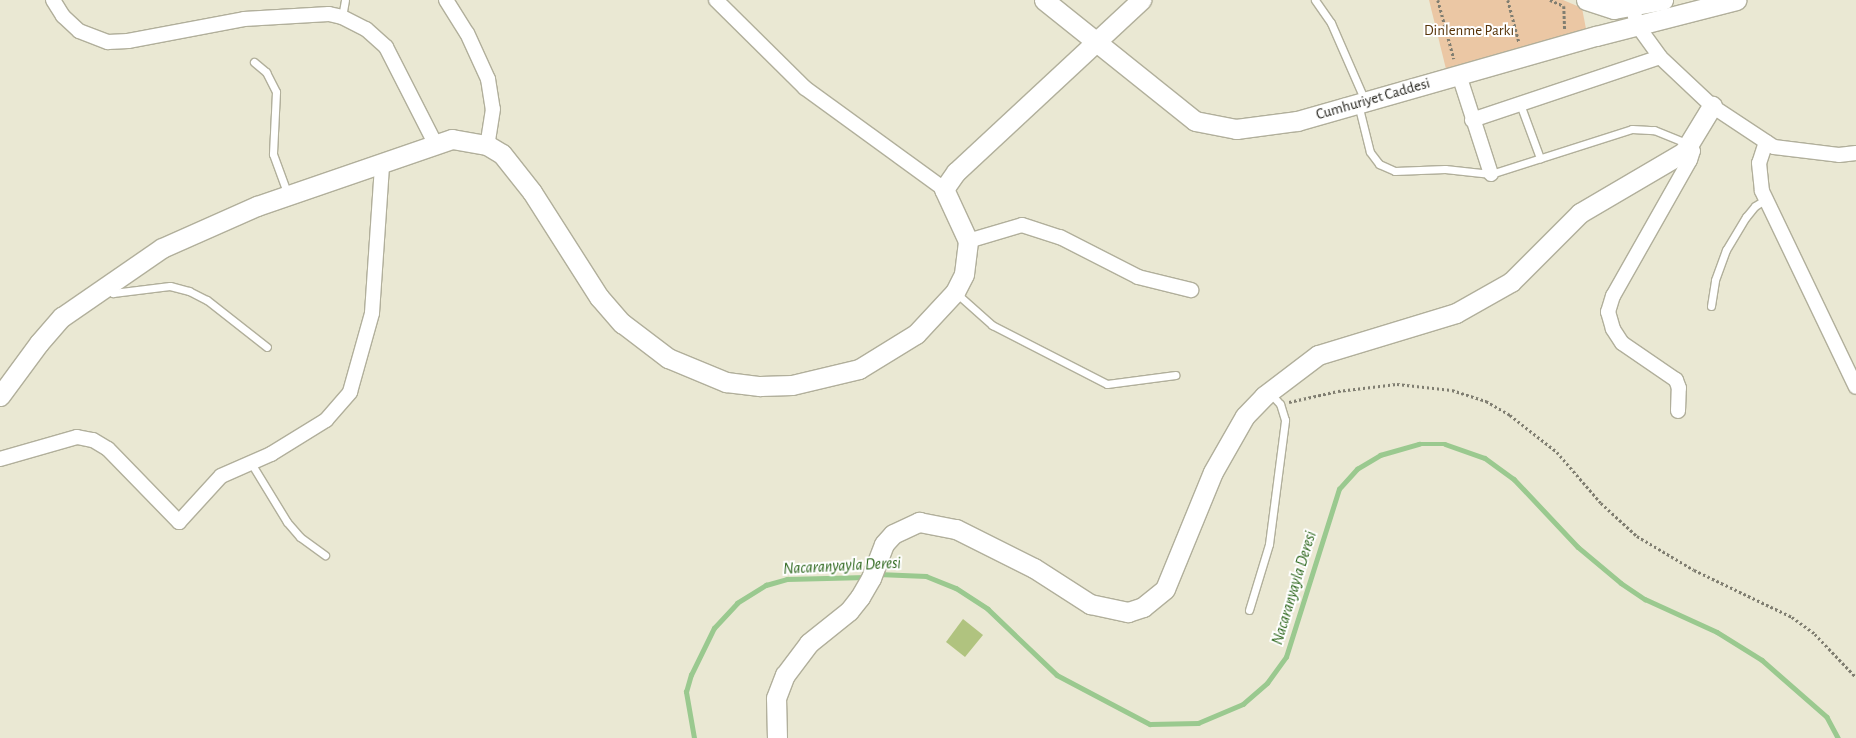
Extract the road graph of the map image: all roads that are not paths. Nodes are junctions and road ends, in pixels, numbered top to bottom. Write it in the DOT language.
graph roads {
  1 [pos="53,0"];
  2 [pos="345,0"];
  3 [pos="446,0"];
  4 [pos="716,0"];
  5 [pos="1044,0"];
  6 [pos="1141,0"];
  7 [pos="1315,0"];
  8 [pos="1586,0"];
  9 [pos="1663,0"];
  10 [pos="1736,0"];
  11 [pos="1635,16"];
  12 [pos="342,17"];
  13 [pos="1098,41"];
  14 [pos="1660,57"];
  15 [pos="254,62"];
  16 [pos="1461,66"];
  17 [pos="1362,103"];
  18 [pos="1520,104"];
  19 [pos="1712,106"];
  20 [pos="1472,120"];
  21 [pos="1766,142"];
  22 [pos="435,143"];
  23 [pos="1689,144"];
  24 [pos="488,145"];
  25 [pos="1856,153"];
  26 [pos="1540,158"];
  27 [pos="382,165"];
  28 [pos="1491,174"];
  29 [pos="944,189"];
  30 [pos="288,195"];
  31 [pos="1766,199"];
  32 [pos="968,241"];
  33 [pos="103,287"];
  34 [pos="1191,290"];
  35 [pos="955,292"];
  36 [pos="1711,306"];
  37 [pos="267,347"];
  38 [pos="1175,375"];
  39 [pos="1856,388"];
  40 [pos="0,396"];
  41 [pos="1275,398"];
  42 [pos="1678,411"];
  43 [pos="0,459"];
  44 [pos="250,462"];
  45 [pos="325,555"];
  46 [pos="1249,610"];
  47 [pos="778,738"];
  1 -- 12 [label="street"];
  2 -- 12 [label="lane"];
  3 -- 24 [label="street"];
  4 -- 29 [label="street"];
  5 -- 13 [label="street, Cumhuriyet Caddesi"];
  6 -- 13 [label="street"];
  7 -- 17 [label="lane"];
  8 -- 11 [label="street, Cumhuriyet Caddesi"];
  9 -- 11 [label="street, Cumhuriyet Caddesi"];
  10 -- 11 [label="street, Cumhuriyet Caddesi"];
  11 -- 14 [label="street"];
  11 -- 16 [label="street, Cumhuriyet Caddesi"];
  12 -- 22 [label="street"];
  13 -- 17 [label="street, Cumhuriyet Caddesi"];
  13 -- 29 [label="street"];
  14 -- 18 [label="street"];
  14 -- 19 [label="street"];
  15 -- 30 [label="lane"];
  16 -- 17 [label="street, Cumhuriyet Caddesi"];
  16 -- 20 [label="street"];
  17 -- 28 [label="lane"];
  18 -- 20 [label="street"];
  18 -- 26 [label="lane"];
  19 -- 21 [label="street"];
  19 -- 23 [label="street"];
  20 -- 28 [label="street"];
  21 -- 25 [label="street"];
  21 -- 31 [label="street"];
  22 -- 24 [label="street"];
  22 -- 27 [label="street"];
  23 -- 26 [label="lane"];
  23 -- 41 [label="street"];
  23 -- 42 [label="street"];
  24 -- 35 [label="street"];
  26 -- 28 [label="lane"];
  27 -- 30 [label="street"];
  27 -- 44 [label="street"];
  29 -- 32 [label="street"];
  30 -- 33 [label="street"];
  31 -- 36 [label="lane"];
  31 -- 39 [label="street"];
  32 -- 34 [label="street"];
  32 -- 35 [label="street"];
  33 -- 37 [label="lane"];
  33 -- 40 [label="street"];
  35 -- 38 [label="lane"];
  41 -- 46 [label="lane"];
  41 -- 47 [label="street"];
  43 -- 44 [label="street"];
  44 -- 45 [label="lane"];
}
